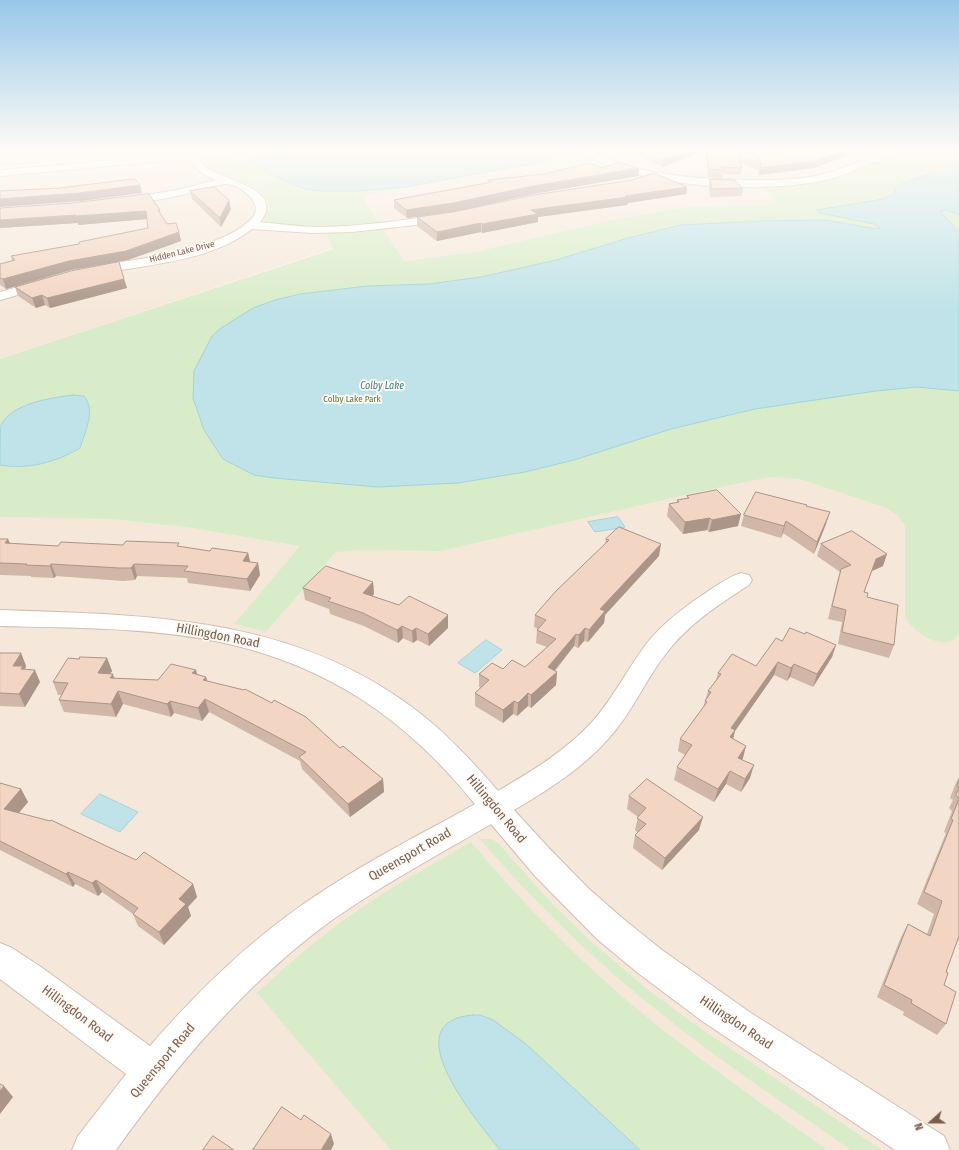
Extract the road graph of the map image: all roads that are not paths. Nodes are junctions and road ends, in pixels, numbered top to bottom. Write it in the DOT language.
graph roads {
  1 [pos="260,205"];
  2 [pos="460,214"];
  3 [pos="250,226"];
  4 [pos="83,273"];
  5 [pos="60,278"];
  6 [pos="0,296"];
  7 [pos="741,580"];
  8 [pos="0,618"];
  9 [pos="494,807"];
  10 [pos="0,959"];
  11 [pos="153,1071"];
  12 [pos="92,1150"];
  13 [pos="930,1150"];
  1 -- 3 [label="street, Hidden Lake Drive"];
  2 -- 3 [label="street"];
  3 -- 4 [label="street, Hidden Lake Drive"];
  5 -- 6 [label="street"];
  7 -- 9 [label="street, Queensport Road"];
  8 -- 9 [label="street, Hillingdon Road"];
  9 -- 11 [label="street, Queensport Road"];
  9 -- 13 [label="street, Hillingdon Road"];
  10 -- 11 [label="street, Hillingdon Road"];
  11 -- 12 [label="street, Queensport Road"];
}
